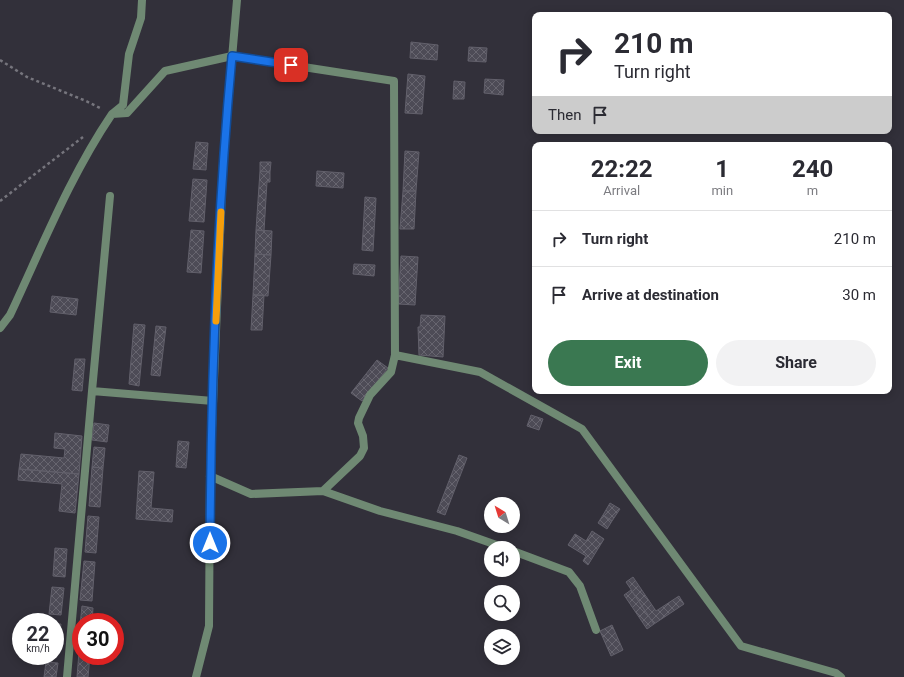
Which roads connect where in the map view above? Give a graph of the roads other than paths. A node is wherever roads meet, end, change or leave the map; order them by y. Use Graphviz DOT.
graph roads {
  1 [pos="142,0"];
  2 [pos="237,0"];
  3 [pos="232,56"];
  4 [pos="112,114"];
  5 [pos="110,196"];
  6 [pos="0,328"];
  7 [pos="396,355"];
  8 [pos="92,391"];
  9 [pos="213,401"];
  10 [pos="210,476"];
  11 [pos="323,491"];
  12 [pos="485,541"];
  13 [pos="520,554"];
  14 [pos="596,630"];
  15 [pos="67,677"];
  16 [pos="196,677"];
  17 [pos="841,677"];
  1 -- 4 [label="street"];
  2 -- 3 [label="street"];
  3 -- 4 [label="street"];
  3 -- 7 [label="street"];
  3 -- 9 [label="street"];
  4 -- 6 [label="street"];
  5 -- 8 [label="street"];
  7 -- 11 [label="street"];
  7 -- 17 [label="street"];
  8 -- 9 [label="street"];
  8 -- 15 [label="street"];
  9 -- 10 [label="street"];
  10 -- 11 [label="street"];
  10 -- 16 [label="street"];
  11 -- 12 [label="street"];
  13 -- 14 [label="street"];
}
